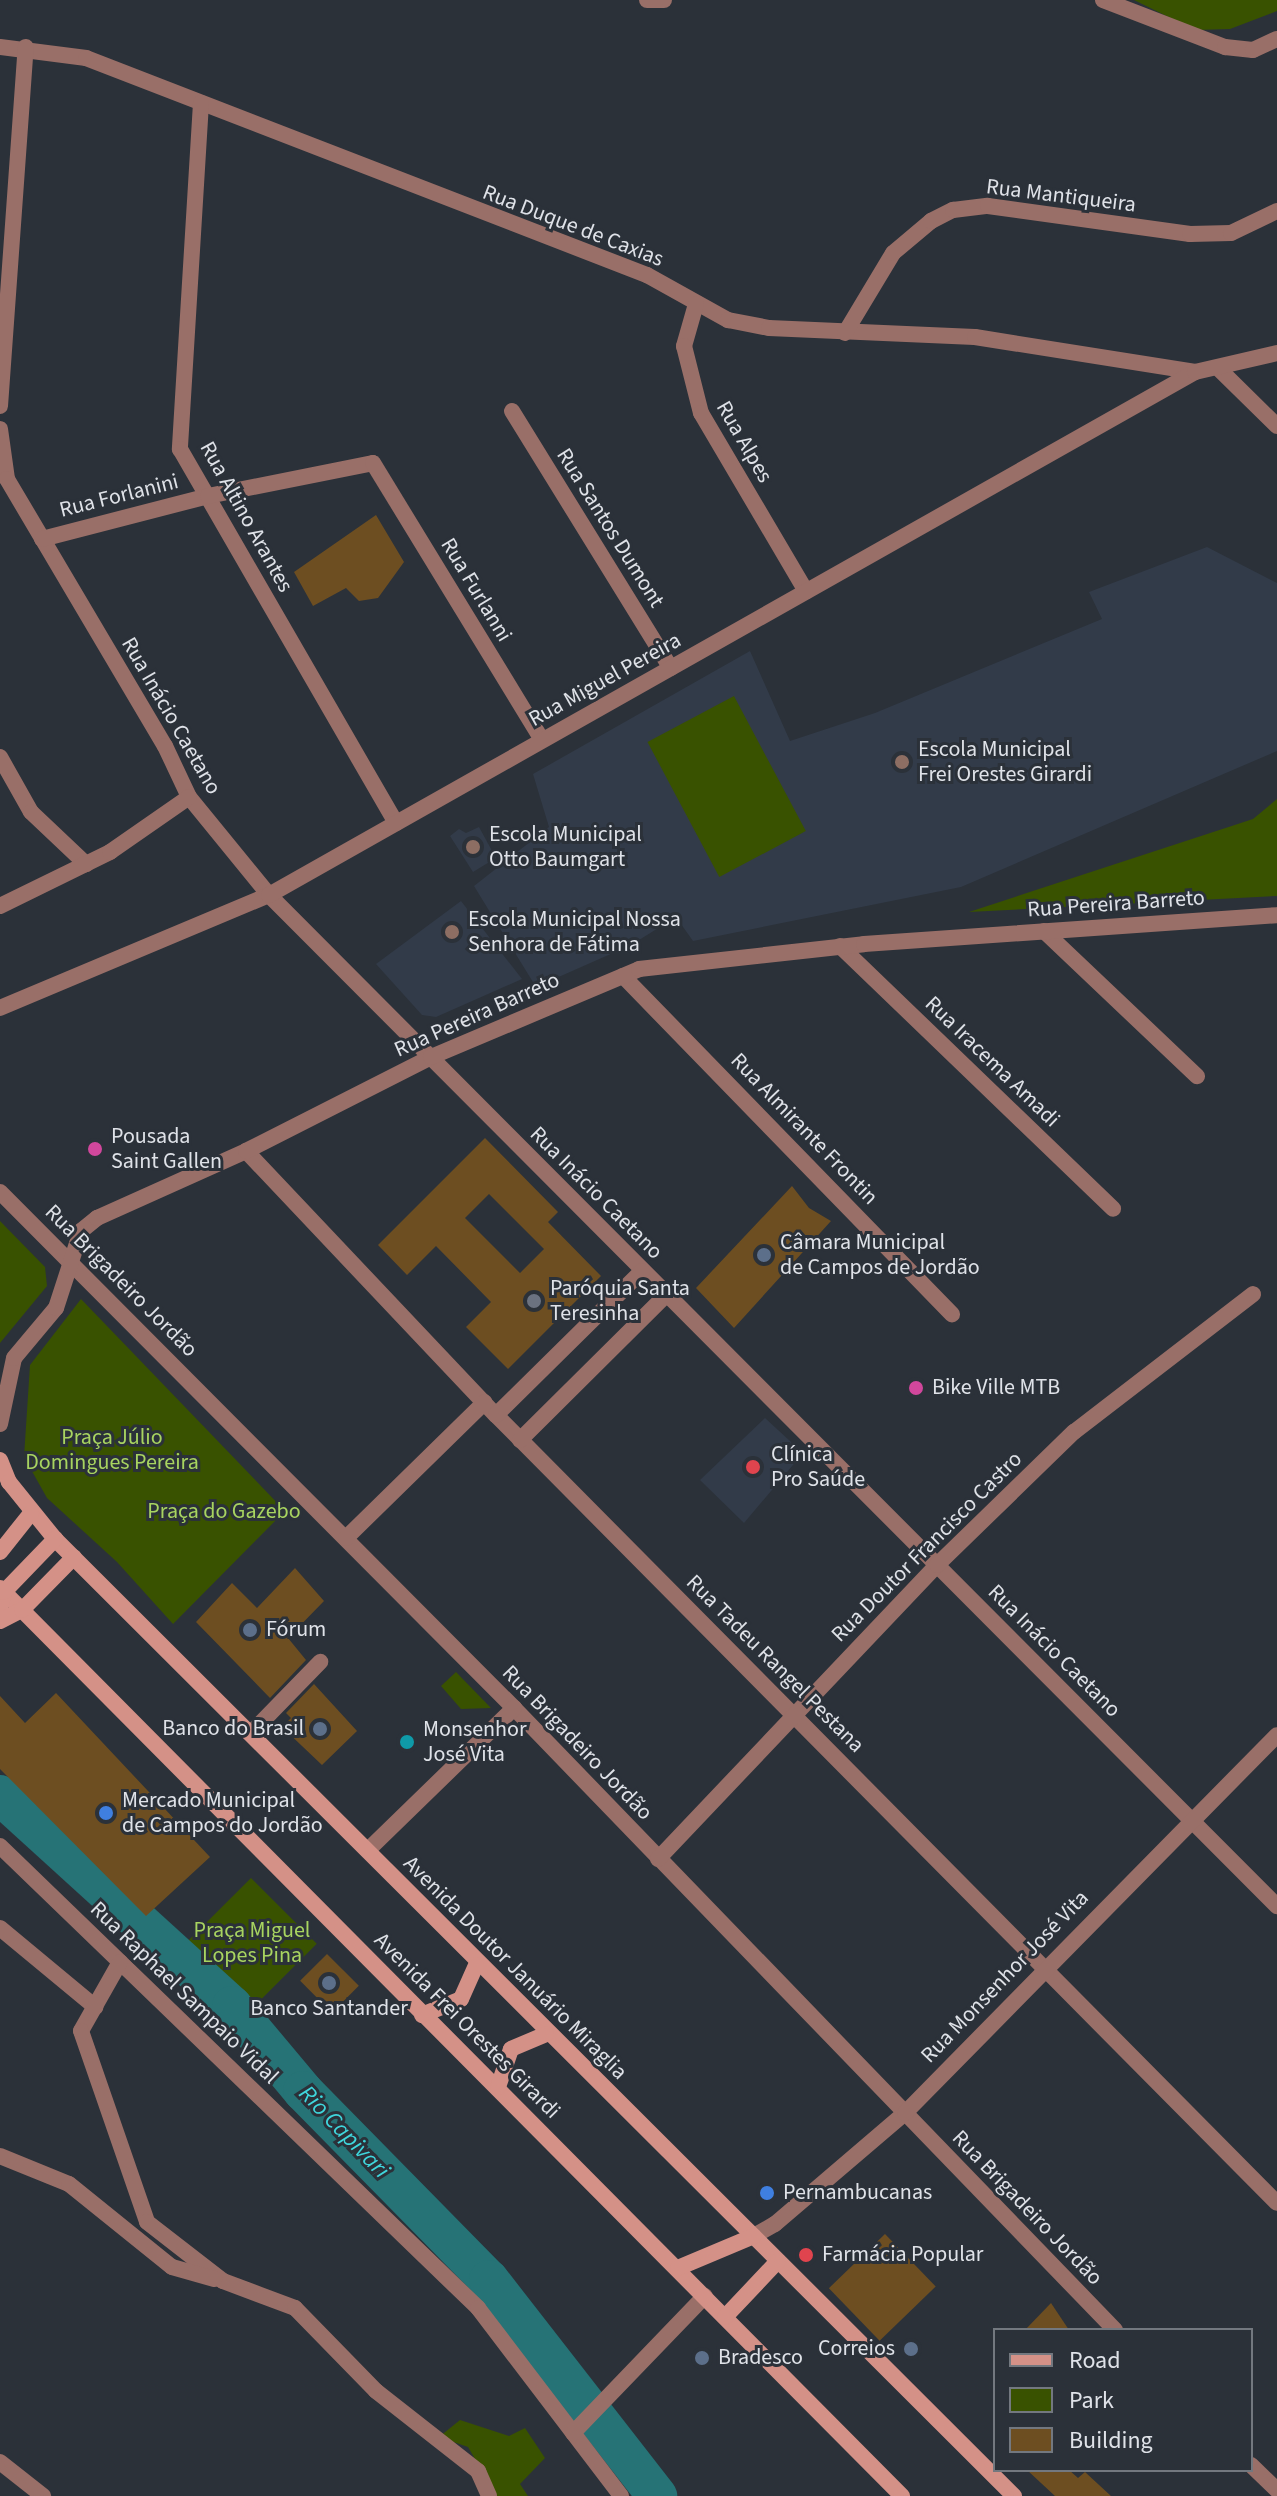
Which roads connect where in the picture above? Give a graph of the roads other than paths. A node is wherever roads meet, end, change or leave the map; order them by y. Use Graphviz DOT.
graph roads {
  1 [pos="647,0"];
  2 [pos="664,0"];
  3 [pos="1103,0"];
  4 [pos="1277,39"];
  5 [pos="0,47"];
  6 [pos="26,47"];
  7 [pos="201,103"];
  8 [pos="1277,211"];
  9 [pos="696,304"];
  10 [pos="845,333"];
  11 [pos="1277,353"];
  12 [pos="1220,370"];
  13 [pos="1195,372"];
  14 [pos="0,406"];
  15 [pos="512,411"];
  16 [pos="1277,426"];
  17 [pos="0,429"];
  18 [pos="373,463"];
  19 [pos="208,496"];
  20 [pos="42,539"];
  21 [pos="806,591"];
  22 [pos="671,668"];
  23 [pos="542,740"];
  24 [pos="0,757"];
  25 [pos="189,797"];
  26 [pos="396,823"];
  27 [pos="86,864"];
  28 [pos="269,895"];
  29 [pos="0,906"];
  30 [pos="1277,915"];
  31 [pos="1044,931"];
  32 [pos="840,946"];
  33 [pos="623,976"];
  34 [pos="0,1008"];
  35 [pos="431,1057"];
  36 [pos="1197,1076"];
  37 [pos="246,1151"];
  38 [pos="0,1192"];
  39 [pos="1113,1209"];
  40 [pos="73,1264"];
  41 [pos="642,1271"];
  42 [pos="667,1294"];
  43 [pos="1253,1294"];
  44 [pos="952,1314"];
  45 [pos="485,1402"];
  46 [pos="496,1415"];
  47 [pos="0,1424"];
  48 [pos="520,1440"];
  49 [pos="0,1460"];
  50 [pos="31,1513"];
  51 [pos="346,1538"];
  52 [pos="55,1539"];
  53 [pos="0,1552"];
  54 [pos="74,1557"];
  55 [pos="937,1565"];
  56 [pos="1,1596"];
  57 [pos="22,1610"];
  58 [pos="0,1621"];
  59 [pos="320,1662"];
  60 [pos="514,1708"];
  61 [pos="793,1713"];
  62 [pos="252,1732"];
  63 [pos="1277,1735"];
  64 [pos="1191,1819"];
  65 [pos="0,1846"];
  66 [pos="368,1850"];
  67 [pos="658,1859"];
  68 [pos="1277,1906"];
  69 [pos="0,1928"];
  70 [pos="120,1962"];
  71 [pos="476,1965"];
  72 [pos="1044,1967"];
  73 [pos="95,2007"];
  74 [pos="422,2015"];
  75 [pos="546,2034"];
  76 [pos="498,2087"];
  77 [pos="905,2113"];
  78 [pos="0,2156"];
  79 [pos="1277,2203"];
  80 [pos="754,2236"];
  81 [pos="778,2261"];
  82 [pos="678,2268"];
  83 [pos="223,2281"];
  84 [pos="705,2296"];
  85 [pos="725,2317"];
  86 [pos="1113,2328"];
  87 [pos="575,2431"];
  88 [pos="0,2462"];
  89 [pos="1253,2467"];
  90 [pos="1277,2490"];
  91 [pos="43,2496"];
  92 [pos="489,2496"];
  93 [pos="621,2496"];
  94 [pos="902,2496"];
  95 [pos="1014,2496"];
  1 -- 2 [label="street"];
  3 -- 4 [label="street"];
  5 -- 6 [label="street, Rua Duque de Caxias"];
  6 -- 7 [label="street, Rua Duque de Caxias"];
  6 -- 14 [label="street"];
  7 -- 9 [label="street, Rua Duque de Caxias"];
  7 -- 19 [label="street, Rua Altino Arantes"];
  8 -- 10 [label="street, Rua Mantiqueira"];
  9 -- 10 [label="street, Rua Duque de Caxias"];
  9 -- 21 [label="street, Rua Alpes"];
  10 -- 13 [label="street, Rua Duque de Caxias"];
  11 -- 12 [label="street"];
  12 -- 13 [label="street, Rua Miguel Pereira"];
  12 -- 16 [label="street"];
  13 -- 21 [label="street, Rua Miguel Pereira"];
  15 -- 22 [label="street, Rua Santos Dumont"];
  17 -- 20 [label="street, Rua Inácio Caetano"];
  18 -- 19 [label="street, Rua Forlanini"];
  18 -- 23 [label="street, Rua Furlanni"];
  19 -- 20 [label="street, Rua Forlanini"];
  19 -- 26 [label="street, Rua Altino Arantes"];
  20 -- 25 [label="street, Rua Inácio Caetano"];
  21 -- 22 [label="street, Rua Miguel Pereira"];
  22 -- 23 [label="street, Rua Miguel Pereira"];
  23 -- 26 [label="street, Rua Miguel Pereira"];
  24 -- 27 [label="street"];
  25 -- 27 [label="street"];
  25 -- 28 [label="street, Rua Inácio Caetano"];
  26 -- 28 [label="street, Rua Miguel Pereira"];
  27 -- 29 [label="street"];
  28 -- 34 [label="street, Rua Miguel Pereira"];
  28 -- 35 [label="street, Rua Inácio Caetano"];
  30 -- 31 [label="street, Rua Pereira Barreto"];
  31 -- 32 [label="street, Rua Pereira Barreto"];
  31 -- 36 [label="street"];
  32 -- 33 [label="street, Rua Pereira Barreto"];
  32 -- 39 [label="street, Rua Iracema Amadi"];
  33 -- 35 [label="street, Rua Pereira Barreto"];
  33 -- 44 [label="street, Rua Almirante Frontin"];
  35 -- 37 [label="street, Rua Pereira Barreto"];
  35 -- 41 [label="street, Rua Inácio Caetano"];
  37 -- 40 [label="street, Rua Pereira Barreto"];
  37 -- 45 [label="street, Rua Tadeu Rangel Pestana"];
  38 -- 40 [label="street, Rua Brigadeiro Jordão"];
  40 -- 47 [label="street, Rua Pereira Barreto"];
  40 -- 51 [label="street, Rua Brigadeiro Jordão"];
  41 -- 42 [label="street, Rua Inácio Caetano"];
  41 -- 46 [label="street"];
  42 -- 48 [label="street"];
  42 -- 55 [label="street, Rua Inácio Caetano"];
  43 -- 55 [label="street, Rua Doutor Francisco Castro"];
  45 -- 46 [label="street, Rua Tadeu Rangel Pestana"];
  45 -- 51 [label="street"];
  46 -- 48 [label="street, Rua Tadeu Rangel Pestana"];
  48 -- 61 [label="street, Rua Tadeu Rangel Pestana"];
  49 -- 50 [label="main road, Avenida Doutor Januário Miraglia"];
  50 -- 52 [label="main road, Avenida Doutor Januário Miraglia"];
  50 -- 53 [label="main road"];
  51 -- 60 [label="street, Rua Brigadeiro Jordão"];
  52 -- 54 [label="main road, Avenida Doutor Januário Miraglia"];
  52 -- 56 [label="main road"];
  54 -- 57 [label="main road"];
  54 -- 62 [label="main road, Avenida Doutor Januário Miraglia"];
  55 -- 61 [label="street, Rua Doutor Francisco Castro"];
  55 -- 64 [label="street, Rua Inácio Caetano"];
  56 -- 57 [label="main road, Avenida Frei Orestes Girardi"];
  57 -- 58 [label="main road"];
  57 -- 74 [label="main road, Avenida Frei Orestes Girardi"];
  59 -- 62 [label="street"];
  60 -- 66 [label="street"];
  60 -- 67 [label="street, Rua Brigadeiro Jordão"];
  61 -- 67 [label="street, Rua Doutor Francisco Castro"];
  61 -- 72 [label="street, Rua Tadeu Rangel Pestana"];
  62 -- 66 [label="main road, Avenida Doutor Januário Miraglia"];
  63 -- 64 [label="street, Rua Monsenhor José Vita"];
  64 -- 68 [label="street, Rua Inácio Caetano"];
  64 -- 72 [label="street, Rua Monsenhor José Vita"];
  65 -- 70 [label="street, Rua Raphael Sampaio Vidal"];
  66 -- 71 [label="main road, Avenida Doutor Januário Miraglia"];
  67 -- 77 [label="street, Rua Brigadeiro Jordão"];
  69 -- 73 [label="street"];
  70 -- 73 [label="street"];
  70 -- 87 [label="street, Rua Raphael Sampaio Vidal"];
  71 -- 74 [label="main road"];
  71 -- 75 [label="main road, Avenida Doutor Januário Miraglia"];
  72 -- 77 [label="street, Rua Monsenhor José Vita"];
  72 -- 79 [label="street, Rua Tadeu Rangel Pestana"];
  73 -- 83 [label="street"];
  74 -- 76 [label="main road, Avenida Frei Orestes Girardi"];
  75 -- 76 [label="main road"];
  75 -- 80 [label="main road, Avenida Doutor Januário Miraglia"];
  76 -- 82 [label="main road, Avenida Frei Orestes Girardi"];
  77 -- 80 [label="street, Rua Monsenhor José Vita"];
  77 -- 86 [label="street, Rua Brigadeiro Jordão"];
  78 -- 83 [label="street"];
  80 -- 81 [label="main road, Avenida Doutor Januário Miraglia"];
  80 -- 82 [label="main road"];
  81 -- 85 [label="main road"];
  81 -- 95 [label="main road, Avenida Doutor Januário Miraglia"];
  82 -- 84 [label="main road, Avenida Frei Orestes Girardi"];
  83 -- 92 [label="street"];
  84 -- 85 [label="main road, Avenida Frei Orestes Girardi"];
  84 -- 87 [label="street"];
  85 -- 94 [label="main road, Avenida Frei Orestes Girardi"];
  87 -- 93 [label="street, Rua Raphael Sampaio Vidal"];
  88 -- 91 [label="street"];
  89 -- 90 [label="street"];
}
